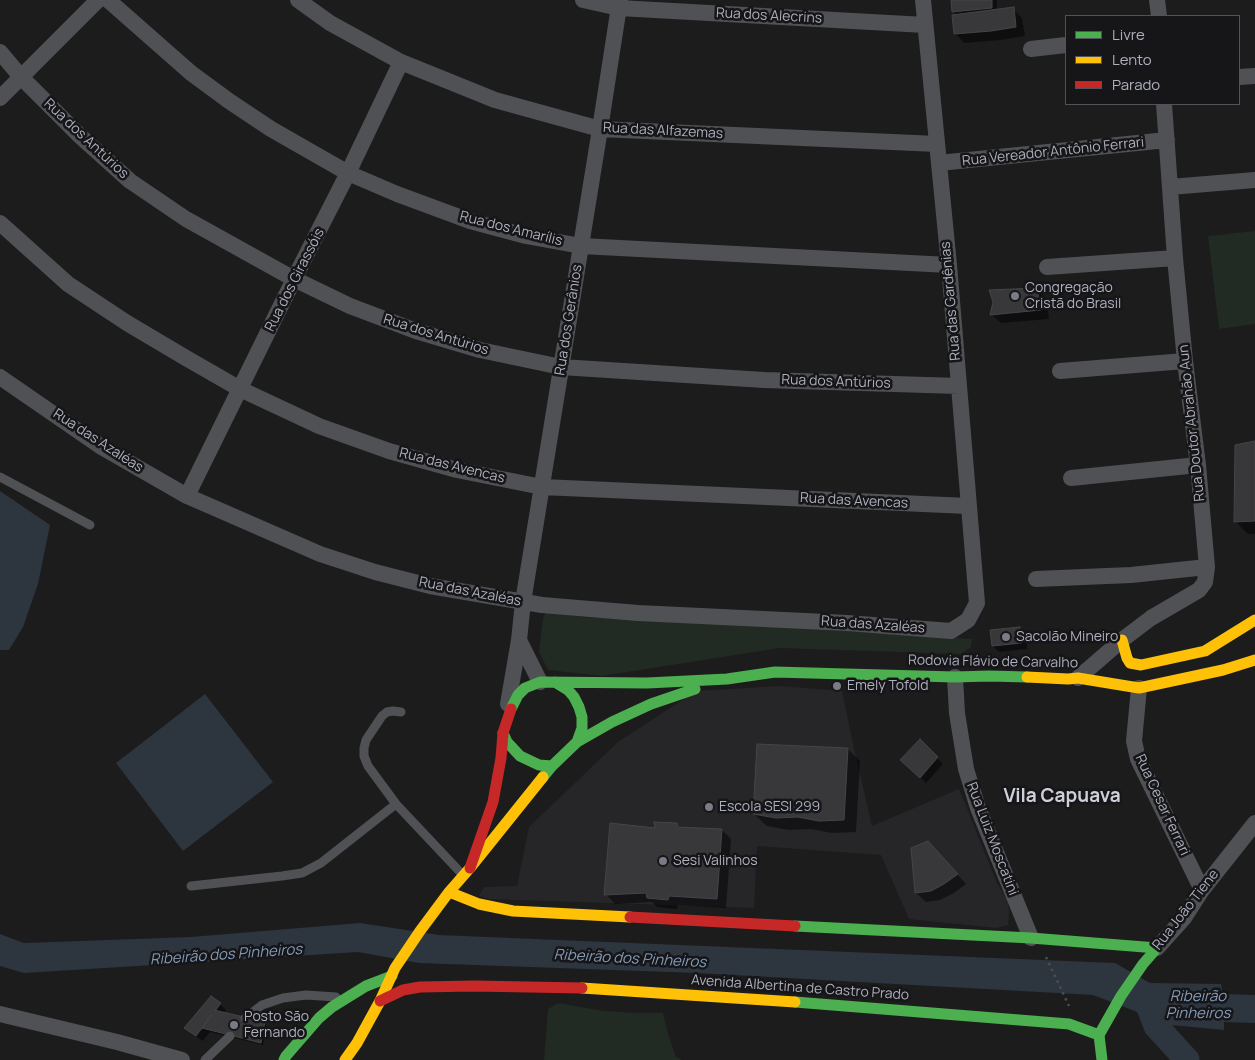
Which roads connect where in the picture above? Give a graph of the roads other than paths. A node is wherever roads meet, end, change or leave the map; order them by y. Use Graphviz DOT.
graph roads {
  1 [pos="98,0"];
  2 [pos="108,0"];
  3 [pos="298,0"];
  4 [pos="583,0"];
  5 [pos="923,0"];
  6 [pos="1157,0"];
  7 [pos="619,4"];
  8 [pos="1158,15"];
  9 [pos="925,25"];
  10 [pos="1065,45"];
  11 [pos="1031,49"];
  12 [pos="0,52"];
  13 [pos="400,62"];
  14 [pos="1255,76"];
  15 [pos="21,77"];
  16 [pos="1240,77"];
  17 [pos="0,98"];
  18 [pos="1164,105"];
  19 [pos="600,128"];
  20 [pos="1167,140"];
  21 [pos="937,144"];
  22 [pos="939,163"];
  23 [pos="348,173"];
  24 [pos="1255,180"];
  25 [pos="1170,187"];
  26 [pos="0,223"];
  27 [pos="581,246"];
  28 [pos="1175,258"];
  29 [pos="948,265"];
  30 [pos="1048,267"];
  31 [pos="294,279"];
  32 [pos="1185,361"];
  33 [pos="561,367"];
  34 [pos="1060,371"];
  35 [pos="0,377"];
  36 [pos="959,386"];
  37 [pos="240,389"];
  38 [pos="1198,465"];
  39 [pos="0,477"];
  40 [pos="1071,478"];
  41 [pos="542,487"];
  42 [pos="187,496"];
  43 [pos="968,506"];
  44 [pos="90,525"];
  45 [pos="1207,567"];
  46 [pos="1036,579"];
  47 [pos="524,602"];
  48 [pos="976,603"];
  49 [pos="1255,620"];
  50 [pos="519,640"];
  51 [pos="1122,640"];
  52 [pos="1205,652"];
  53 [pos="1255,660"];
  54 [pos="1142,671"];
  55 [pos="955,677"];
  56 [pos="1078,678"];
  57 [pos="727,679"];
  58 [pos="548,682"];
  59 [pos="1139,688"];
  60 [pos="401,712"];
  61 [pos="503,733"];
  62 [pos="577,742"];
  63 [pos="552,766"];
  64 [pos="396,804"];
  65 [pos="1255,823"];
  66 [pos="467,871"];
  67 [pos="191,886"];
  68 [pos="1202,890"];
  69 [pos="449,892"];
  70 [pos="1031,938"];
  71 [pos="1157,948"];
  72 [pos="393,972"];
  73 [pos="349,997"];
  74 [pos="380,1001"];
  75 [pos="0,1014"];
  76 [pos="245,1018"];
  77 [pos="1099,1035"];
  78 [pos="230,1036"];
  79 [pos="284,1059"];
  80 [pos="182,1060"];
  81 [pos="205,1060"];
  82 [pos="345,1060"];
  83 [pos="1102,1060"];
  1 -- 15 [label="street"];
  2 -- 23 [label="street, Rua dos Amarílis"];
  3 -- 13 [label="street, Rua das Alfazemas"];
  4 -- 7 [label="street, Rua dos Alecrins"];
  5 -- 9 [label="street, Rua das Gardênias"];
  6 -- 8 [label="street"];
  7 -- 9 [label="street, Rua dos Alecrins"];
  7 -- 19 [label="street, Rua dos Gerânios"];
  9 -- 21 [label="street, Rua das Gardênias"];
  10 -- 11 [label="street"];
  12 -- 15 [label="street, Rua dos Antúrios"];
  13 -- 19 [label="street, Rua das Alfazemas"];
  13 -- 23 [label="street, Rua dos Girassóis"];
  14 -- 16 [label="street"];
  15 -- 17 [label="street"];
  15 -- 31 [label="street, Rua dos Antúrios"];
  18 -- 20 [label="street, Rua Doutor Abrahão Aun"];
  19 -- 21 [label="street, Rua das Alfazemas"];
  19 -- 27 [label="street, Rua dos Gerânios"];
  20 -- 22 [label="street, Rua Vereador Antônio Ferrari"];
  20 -- 25 [label="street, Rua Doutor Abrahão Aun"];
  21 -- 22 [label="street, Rua das Gardênias"];
  22 -- 29 [label="street, Rua das Gardênias"];
  23 -- 27 [label="street, Rua dos Amarílis"];
  23 -- 31 [label="street, Rua dos Girassóis"];
  24 -- 25 [label="street"];
  25 -- 28 [label="street, Rua Doutor Abrahão Aun"];
  26 -- 37 [label="street, Rua das Avencas"];
  27 -- 29 [label="street, Rua dos Amarílis"];
  27 -- 33 [label="street, Rua dos Gerânios"];
  28 -- 30 [label="street"];
  28 -- 32 [label="street, Rua Doutor Abrahão Aun"];
  29 -- 36 [label="street, Rua das Gardênias"];
  31 -- 33 [label="street, Rua dos Antúrios"];
  31 -- 37 [label="street, Rua dos Girassóis"];
  32 -- 34 [label="street"];
  32 -- 38 [label="street, Rua Doutor Abrahão Aun"];
  33 -- 36 [label="street, Rua dos Antúrios"];
  33 -- 41 [label="street, Rua dos Gerânios"];
  35 -- 42 [label="street, Rua das Azaléas"];
  36 -- 43 [label="street, Rua das Gardênias"];
  37 -- 41 [label="street, Rua das Avencas"];
  37 -- 42 [label="street, Rua dos Girassóis"];
  38 -- 40 [label="street"];
  38 -- 45 [label="street, Rua Doutor Abrahão Aun"];
  39 -- 44 [label="lane"];
  41 -- 43 [label="street, Rua das Avencas"];
  41 -- 47 [label="street, Rua dos Gerânios"];
  42 -- 47 [label="street, Rua das Azaléas"];
  43 -- 48 [label="street, Rua das Gardênias"];
  45 -- 46 [label="street"];
  45 -- 51 [label="street, Rua Doutor Abrahão Aun"];
  47 -- 48 [label="street, Rua das Azaléas"];
  47 -- 50 [label="street, Rua dos Gerânios"];
  49 -- 52 [label="main road"];
  50 -- 58 [label="street"];
  50 -- 61 [label="street, Rua dos Gerânios"];
  51 -- 52 [label="main road"];
  51 -- 56 [label="street, Rua Doutor Abrahão Aun"];
  52 -- 54 [label="main road"];
  53 -- 59 [label="main road, Rodovia Flávio de Carvalho"];
  54 -- 56 [label="main road"];
  54 -- 59 [label="main road"];
  55 -- 56 [label="main road, Rodovia Flávio de Carvalho"];
  55 -- 57 [label="main road, Rodovia Flávio de Carvalho"];
  55 -- 70 [label="street, Rua Luiz Moscatini"];
  56 -- 59 [label="main road, Rodovia Flávio de Carvalho"];
  57 -- 58 [label="main road, Rodovia Flávio de Carvalho"];
  57 -- 62 [label="main road, Rodovia Flávio de Carvalho"];
  58 -- 61 [label="main road, Rodovia Flávio de Carvalho"];
  58 -- 62 [label="main road"];
  59 -- 68 [label="street, Rua Cesar Ferrari"];
  60 -- 64 [label="lane"];
  61 -- 63 [label="main road"];
  61 -- 66 [label="main road, Rodovia Flávio de Carvalho"];
  62 -- 63 [label="main road, Rodovia Flávio de Carvalho"];
  63 -- 66 [label="main road, Rodovia Flávio de Carvalho"];
  64 -- 66 [label="lane"];
  64 -- 67 [label="lane"];
  65 -- 68 [label="street, Rua João Tiene"];
  66 -- 69 [label="main road, Rodovia Flávio de Carvalho"];
  68 -- 71 [label="street, Rua João Tiene"];
  69 -- 70 [label="main road"];
  69 -- 72 [label="main road, Rodovia Flávio de Carvalho"];
  70 -- 71 [label="main road"];
  71 -- 77 [label="main road, Rua João Tiene"];
  72 -- 73 [label="main road"];
  72 -- 74 [label="main road, Rodovia Flávio de Carvalho"];
  73 -- 76 [label="lane"];
  73 -- 79 [label="main road"];
  74 -- 77 [label="main road, Avenida Albertina de Castro Prado"];
  74 -- 82 [label="main road, Rodovia Flávio de Carvalho"];
  75 -- 80 [label="street"];
  77 -- 83 [label="main road"];
  78 -- 81 [label="lane"];
}
